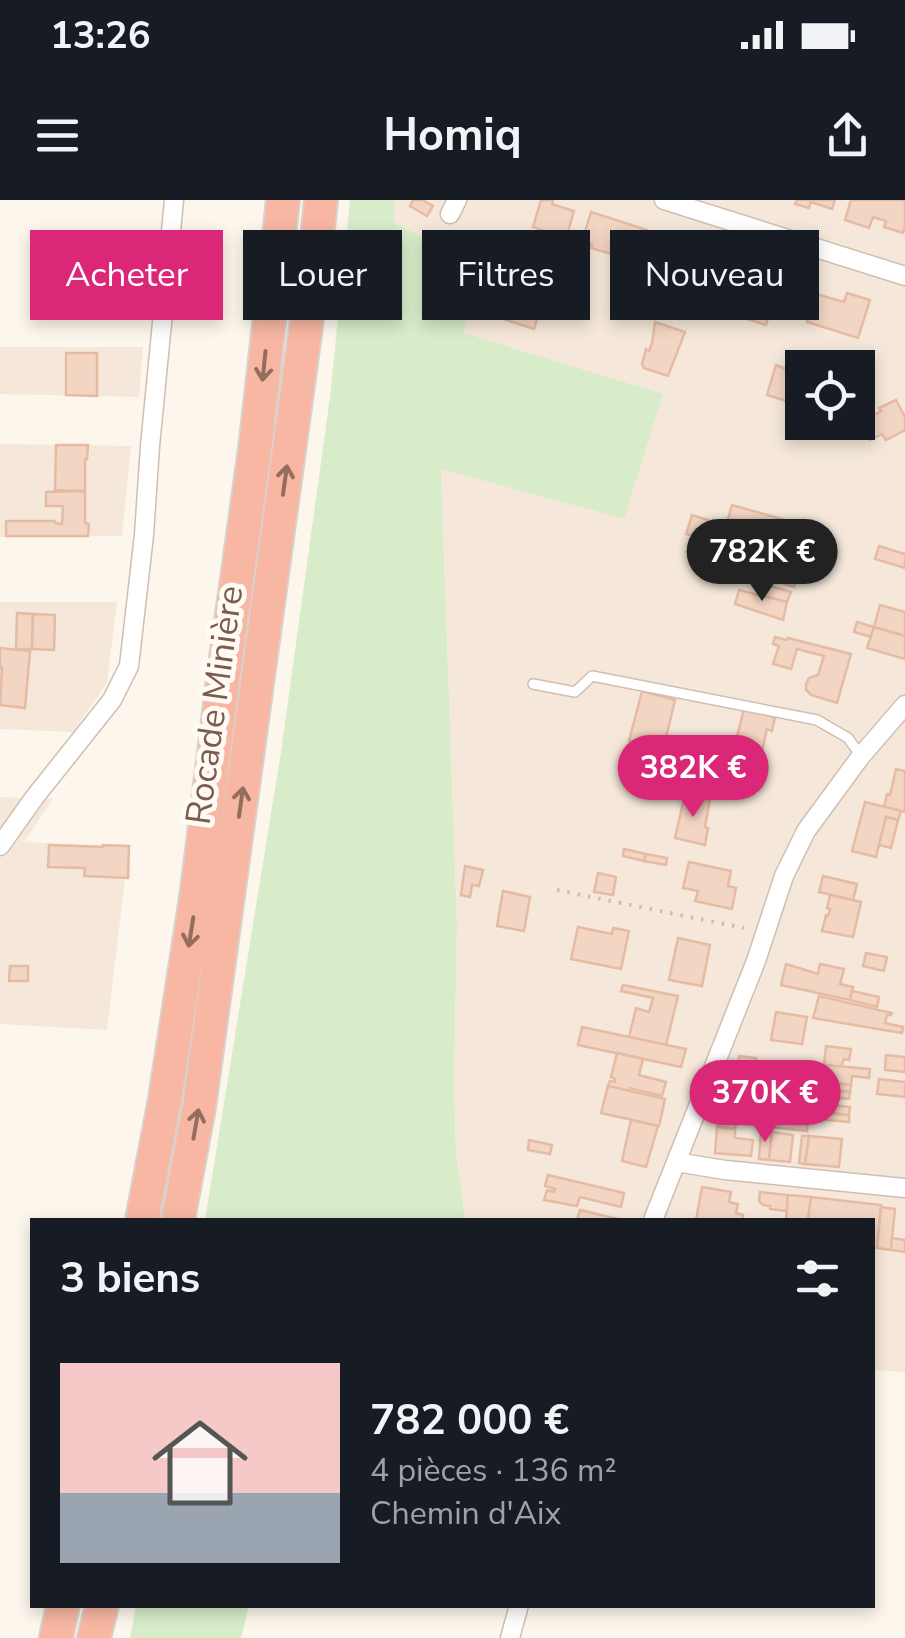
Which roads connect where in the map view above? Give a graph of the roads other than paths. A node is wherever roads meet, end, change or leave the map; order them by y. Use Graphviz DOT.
graph roads {
  1 [pos="174,200"];
  2 [pos="283,200"];
  3 [pos="321,200"];
  4 [pos="664,200"];
  5 [pos="905,276"];
  6 [pos="533,684"];
  7 [pos="905,705"];
  8 [pos="861,756"];
  9 [pos="0,846"];
  10 [pos="676,1162"];
  11 [pos="905,1188"];
  12 [pos="142,1218"];
  13 [pos="178,1218"];
  14 [pos="654,1218"];
  15 [pos="62,1608"];
  16 [pos="101,1608"];
  17 [pos="518,1608"];
  18 [pos="56,1638"];
  19 [pos="94,1638"];
  20 [pos="510,1638"];
  1 -- 9 [label="street"];
  2 -- 12 [label="highway, Rocade Minière, one-way"];
  13 -- 3 [label="highway, Rocade Minière, one-way"];
  4 -- 5 [label="street"];
  6 -- 8 [label="lane"];
  7 -- 8 [label="street"];
  8 -- 10 [label="street"];
  10 -- 11 [label="street"];
  10 -- 14 [label="street"];
  15 -- 18 [label="highway"];
  16 -- 19 [label="highway"];
  17 -- 20 [label="street"];
}
